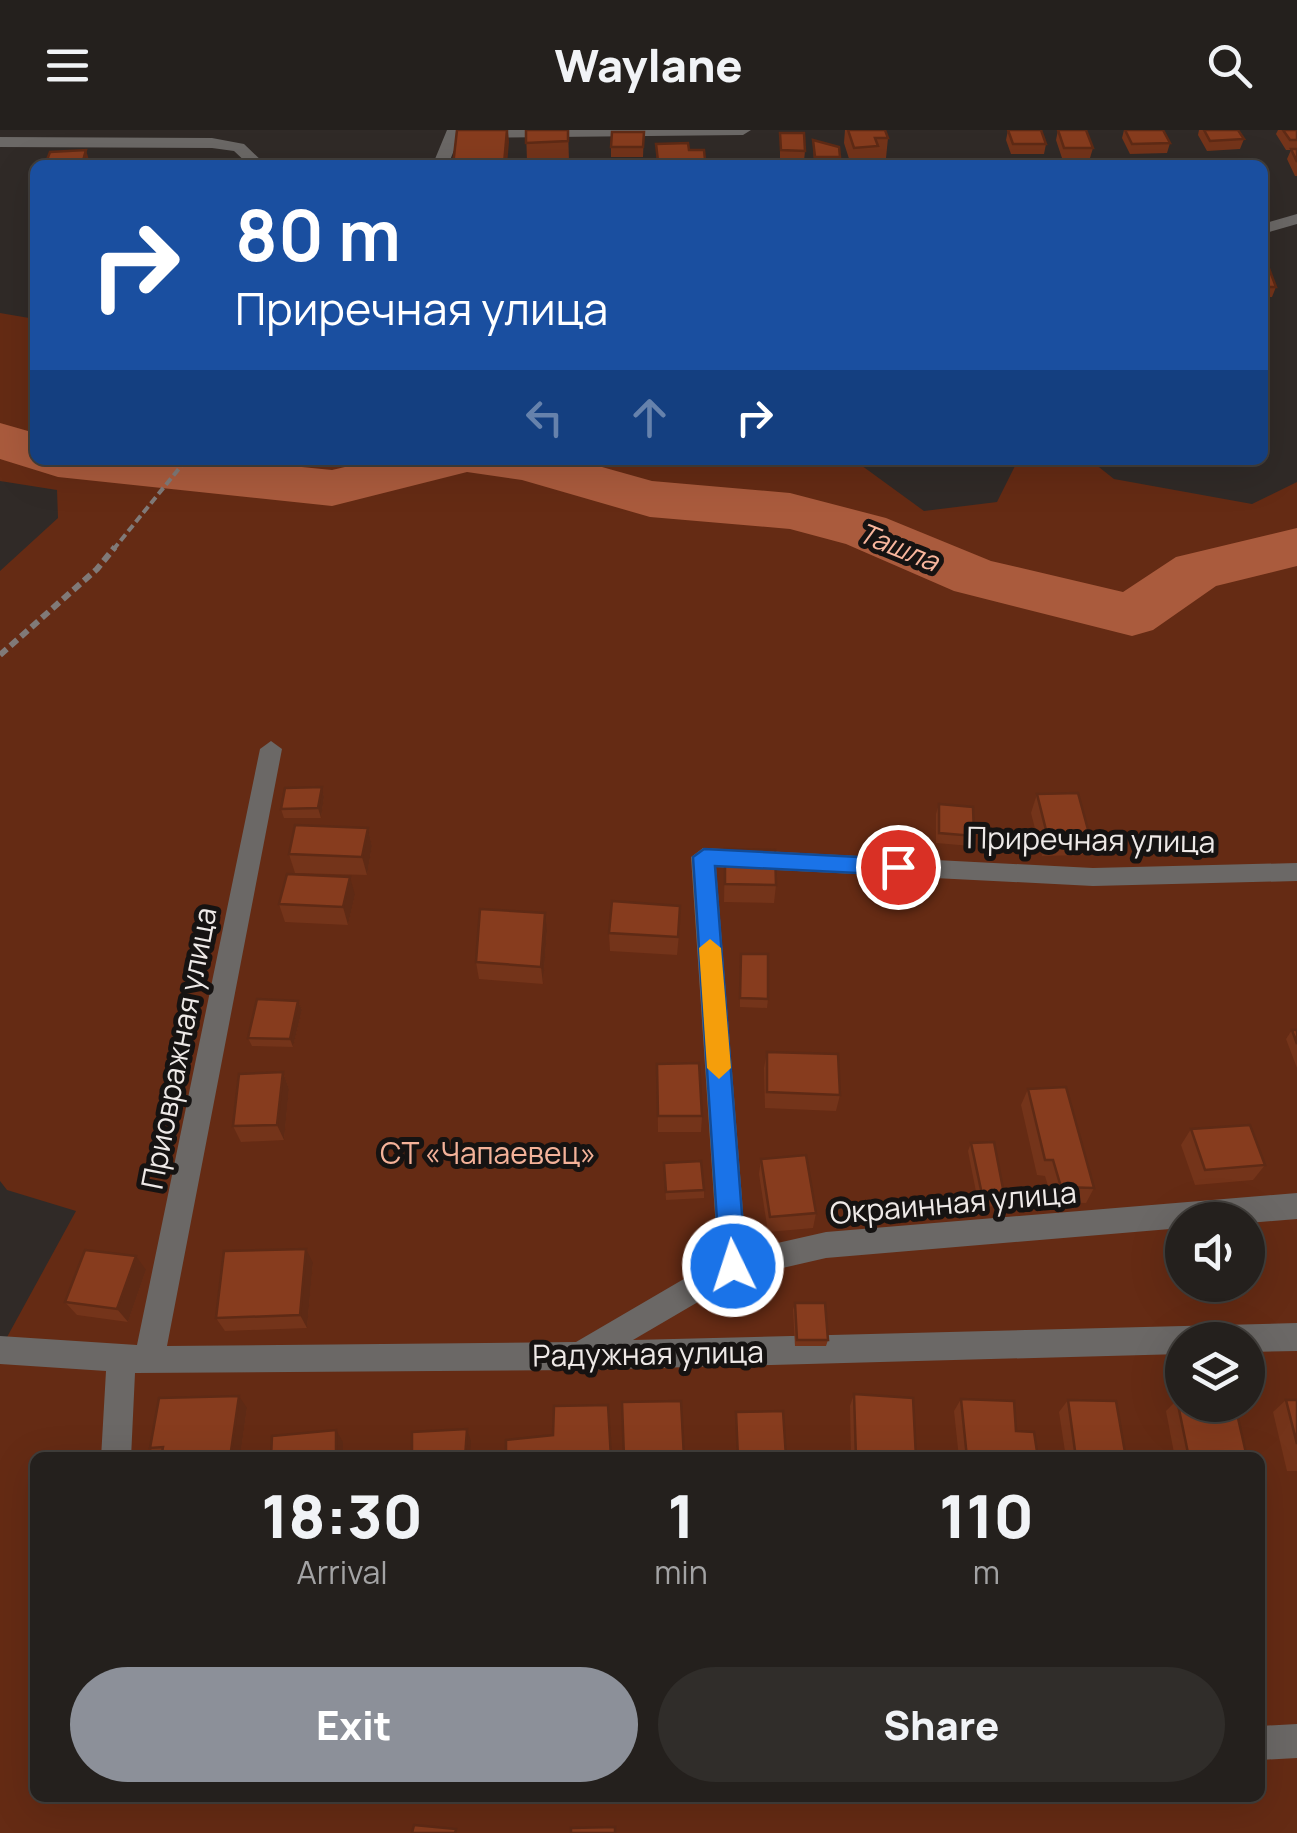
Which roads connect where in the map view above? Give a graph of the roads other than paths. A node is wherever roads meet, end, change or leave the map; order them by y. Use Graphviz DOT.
graph roads {
  1 [pos="744,130"];
  2 [pos="454,132"];
  3 [pos="0,142"];
  4 [pos="253,160"];
  5 [pos="442,160"];
  6 [pos="1297,219"];
  7 [pos="1268,227"];
  8 [pos="271,750"];
  9 [pos="1297,872"];
  10 [pos="1297,1206"];
  11 [pos="733,1266"];
  12 [pos="1297,1337"];
  13 [pos="0,1350"];
  14 [pos="580,1356"];
  15 [pos="135,1359"];
  16 [pos="117,1452"];
  17 [pos="1297,1742"];
  18 [pos="1265,1743"];
  1 -- 2 [label="street"];
  2 -- 5 [label="street"];
  3 -- 4 [label="street"];
  6 -- 7 [label="street"];
  8 -- 15 [label="street, Приовражная улица"];
  9 -- 11 [label="street, Приречная улица"];
  10 -- 11 [label="street, Окраинная улица"];
  11 -- 14 [label="street, Окраинная улица"];
  12 -- 14 [label="street, Радужная улица"];
  13 -- 15 [label="street, Радужная улица"];
  14 -- 15 [label="street, Радужная улица"];
  15 -- 16 [label="street, Приовражная улица"];
  17 -- 18 [label="street"];
}
